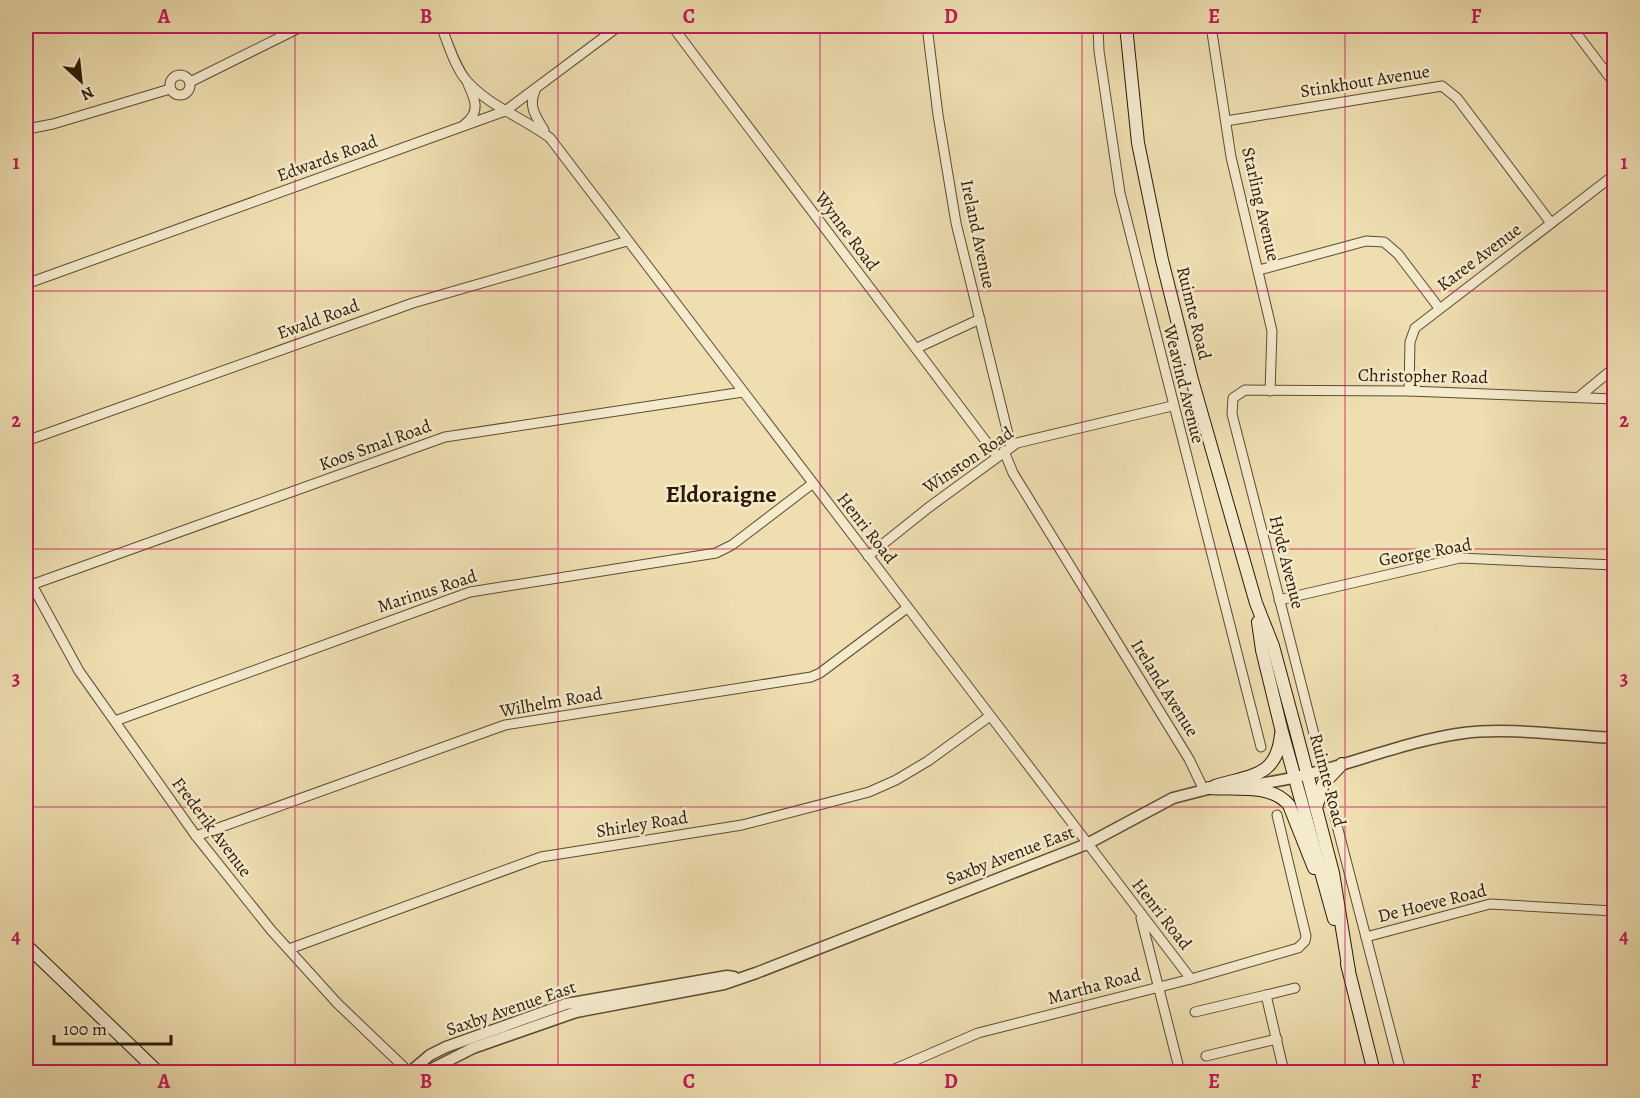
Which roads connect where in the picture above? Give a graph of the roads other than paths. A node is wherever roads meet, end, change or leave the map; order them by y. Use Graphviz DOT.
graph roads {
  1 [pos="303,26"];
  2 [pos="441,26"];
  3 [pos="619,26"];
  4 [pos="672,26"];
  5 [pos="928,26"];
  6 [pos="1098,26"];
  7 [pos="1126,26"];
  8 [pos="1211,26"];
  9 [pos="1570,26"];
  10 [pos="467,80"];
  11 [pos="190,82"];
  12 [pos="1614,83"];
  13 [pos="170,89"];
  14 [pos="536,89"];
  15 [pos="505,111"];
  16 [pos="1226,121"];
  17 [pos="461,127"];
  18 [pos="26,130"];
  19 [pos="550,138"];
  20 [pos="1614,175"];
  21 [pos="1551,224"];
  22 [pos="627,241"];
  23 [pos="1259,270"];
  24 [pos="26,284"];
  25 [pos="1439,308"];
  26 [pos="980,319"];
  27 [pos="917,348"];
  28 [pos="1614,368"];
  29 [pos="1270,391"];
  30 [pos="1409,391"];
  31 [pos="743,392"];
  32 [pos="1581,396"];
  33 [pos="1233,398"];
  34 [pos="1614,399"];
  35 [pos="1172,406"];
  36 [pos="26,441"];
  37 [pos="1004,451"];
  38 [pos="812,484"];
  39 [pos="868,556"];
  40 [pos="1614,566"];
  41 [pos="26,574"];
  42 [pos="31,585"];
  43 [pos="1279,600"];
  44 [pos="1256,603"];
  45 [pos="907,608"];
  46 [pos="990,717"];
  47 [pos="115,721"];
  48 [pos="1281,728"];
  49 [pos="1314,734"];
  50 [pos="1614,738"];
  51 [pos="1261,747"];
  52 [pos="1342,764"];
  53 [pos="1301,776"];
  54 [pos="1206,788"];
  55 [pos="1334,814"];
  56 [pos="1277,815"];
  57 [pos="1318,819"];
  58 [pos="196,836"];
  59 [pos="1087,844"];
  60 [pos="1321,875"];
  61 [pos="1614,911"];
  62 [pos="1140,913"];
  63 [pos="1366,937"];
  64 [pos="26,945"];
  65 [pos="289,949"];
  66 [pos="1349,971"];
  67 [pos="737,978"];
  68 [pos="1191,979"];
  69 [pos="1158,987"];
  70 [pos="1295,988"];
  71 [pos="1266,995"];
  72 [pos="1195,1012"];
  73 [pos="1277,1040"];
  74 [pos="1206,1056"];
  75 [pos="158,1072"];
  76 [pos="410,1072"];
  77 [pos="426,1072"];
  78 [pos="888,1072"];
  79 [pos="1180,1072"];
  80 [pos="1284,1072"];
  81 [pos="1374,1072"];
  82 [pos="1401,1072"];
  83 [pos="1496,1072"];
  84 [pos="1522,1072"];
  1 -- 11 [label="street"];
  2 -- 10 [label="street"];
  3 -- 14 [label="street, Edwards Road"];
  4 -- 27 [label="street, Wynne Road"];
  5 -- 26 [label="street, Ireland Avenue"];
  6 -- 35 [label="street, Weavind Avenue"];
  7 -- 44 [label="main road, Ruimte Road"];
  8 -- 16 [label="street, Starling Avenue"];
  9 -- 12 [label="street"];
  10 -- 15 [label="street, Henri Road"];
  10 -- 17 [label="street"];
  11 -- 13 [label="street"];
  11 -- 13 [label="street"];
  13 -- 18 [label="street"];
  14 -- 15 [label="street, Edwards Road"];
  14 -- 19 [label="street"];
  15 -- 17 [label="street, Edwards Road"];
  15 -- 19 [label="street, Henri Road"];
  16 -- 21 [label="street, Stinkhout Avenue"];
  16 -- 23 [label="street, Starling Avenue"];
  17 -- 24 [label="street, Edwards Road"];
  19 -- 22 [label="street, Henri Road"];
  20 -- 21 [label="street, Karee Avenue"];
  21 -- 25 [label="street, Karee Avenue"];
  22 -- 31 [label="street, Henri Road"];
  22 -- 36 [label="street, Ewald Road"];
  23 -- 25 [label="street"];
  23 -- 29 [label="street, Starling Avenue"];
  25 -- 30 [label="street, Karee Avenue"];
  26 -- 27 [label="street"];
  26 -- 37 [label="street, Ireland Avenue"];
  27 -- 37 [label="street, Wynne Road"];
  28 -- 32 [label="street"];
  29 -- 30 [label="street, Christopher Road"];
  29 -- 33 [label="street, Christopher Road"];
  30 -- 32 [label="street, Christopher Road"];
  31 -- 38 [label="street, Henri Road"];
  31 -- 42 [label="street, Koos Smal Road"];
  32 -- 34 [label="street, Christopher Road"];
  33 -- 43 [label="street, Hyde Avenue"];
  35 -- 37 [label="street, Winston Road"];
  35 -- 51 [label="street, Weavind Avenue"];
  37 -- 39 [label="street, Winston Road"];
  37 -- 54 [label="street, Ireland Avenue"];
  38 -- 39 [label="street, Henri Road"];
  38 -- 47 [label="street, Marinus Road"];
  39 -- 45 [label="street, Henri Road"];
  40 -- 43 [label="street, George Road"];
  41 -- 42 [label="street, Frederik Avenue"];
  42 -- 47 [label="street, Frederik Avenue"];
  43 -- 49 [label="street, Hyde Avenue"];
  44 -- 48 [label="main road, Ruimte Road"];
  44 -- 53 [label="main road, Ruimte Road"];
  45 -- 46 [label="street, Henri Road"];
  45 -- 58 [label="street, Wilhelm Road"];
  46 -- 59 [label="street, Henri Road"];
  46 -- 65 [label="street, Shirley Road"];
  47 -- 58 [label="street, Frederik Avenue"];
  48 -- 53 [label="main road, Ruimte Road"];
  48 -- 54 [label="main road"];
  50 -- 52 [label="street, Saxby Avenue East"];
  52 -- 53 [label="street, Saxby Avenue East"];
  52 -- 57 [label="main road"];
  53 -- 54 [label="street, Saxby Avenue East"];
  53 -- 57 [label="main road, Ruimte Road"];
  53 -- 60 [label="main road, Ruimte Road"];
  54 -- 59 [label="street, Saxby Avenue East"];
  54 -- 60 [label="main road"];
  55 -- 63 [label="street"];
  56 -- 68 [label="street, Martha Road"];
  57 -- 66 [label="main road, Ruimte Road"];
  58 -- 65 [label="street, Frederik Avenue"];
  59 -- 62 [label="street, Henri Road"];
  59 -- 67 [label="street, Saxby Avenue East"];
  60 -- 66 [label="main road, Ruimte Road"];
  61 -- 63 [label="street, De Hoeve Road"];
  62 -- 68 [label="street, Henri Road"];
  62 -- 69 [label="street"];
  63 -- 82 [label="street"];
  64 -- 75 [label="main road"];
  65 -- 76 [label="street, Frederik Avenue"];
  66 -- 81 [label="main road, Ruimte Road"];
  67 -- 76 [label="street, Saxby Avenue East"];
  67 -- 77 [label="street, Saxby Avenue East"];
  68 -- 69 [label="street, Martha Road"];
  69 -- 78 [label="street, Martha Road"];
  69 -- 79 [label="street"];
  70 -- 71 [label="street"];
  71 -- 72 [label="street"];
  71 -- 73 [label="street"];
  73 -- 74 [label="street"];
  73 -- 80 [label="street"];
  83 -- 84 [label="street"];
}
